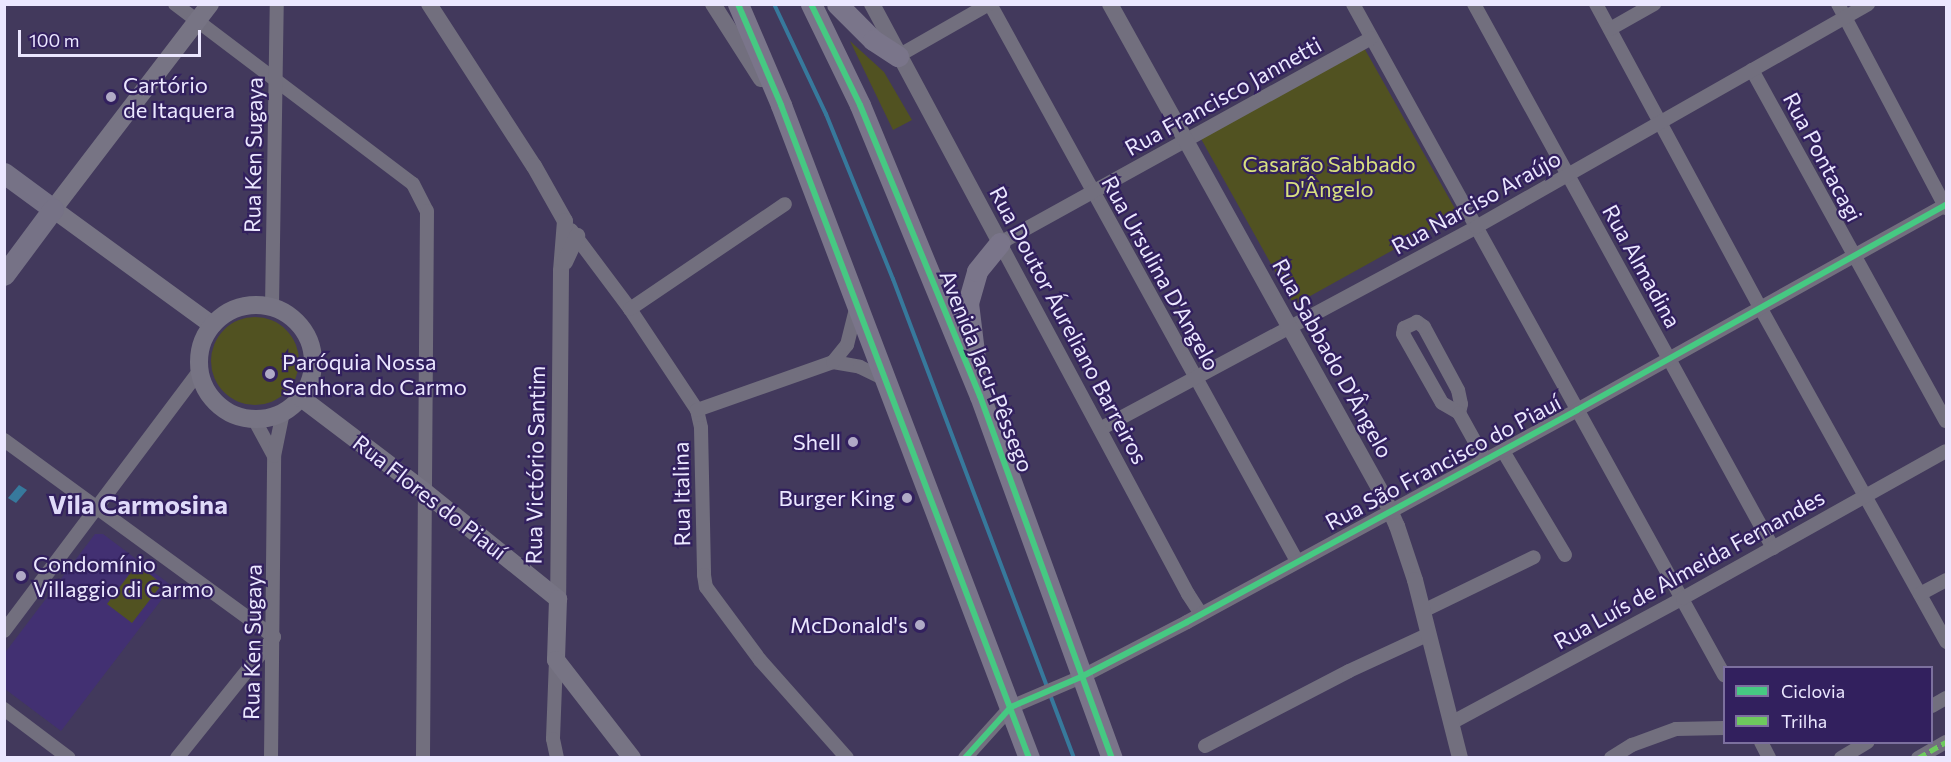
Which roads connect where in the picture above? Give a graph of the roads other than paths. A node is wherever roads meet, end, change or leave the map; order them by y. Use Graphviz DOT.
graph roads {
  1 [pos="175,4"];
  2 [pos="210,4"];
  3 [pos="277,4"];
  4 [pos="429,4"];
  5 [pos="713,4"];
  6 [pos="738,4"];
  7 [pos="811,4"];
  8 [pos="837,4"];
  9 [pos="872,4"];
  10 [pos="989,4"];
  11 [pos="1110,4"];
  12 [pos="1353,4"];
  13 [pos="1474,4"];
  14 [pos="1596,4"];
  15 [pos="1654,4"];
  16 [pos="1838,4"];
  17 [pos="1868,4"];
  18 [pos="1845,17"];
  19 [pos="197,22"];
  20 [pos="1610,29"];
  21 [pos="1371,38"];
  22 [pos="898,56"];
  23 [pos="1752,70"];
  24 [pos="276,80"];
  25 [pos="781,105"];
  26 [pos="1662,121"];
  27 [pos="1185,140"];
  28 [pos="4,173"];
  29 [pos="1567,174"];
  30 [pos="1093,191"];
  31 [pos="785,204"];
  32 [pos="1946,206"];
  33 [pos="53,209"];
  34 [pos="565,221"];
  35 [pos="1476,227"];
  36 [pos="577,236"];
  37 [pos="1000,243"];
  38 [pos="1854,257"];
  39 [pos="561,271"];
  40 [pos="4,275"];
  41 [pos="856,304"];
  42 [pos="272,307"];
  43 [pos="630,309"];
  44 [pos="1761,309"];
  45 [pos="212,325"];
  46 [pos="1290,328"];
  47 [pos="1669,360"];
  48 [pos="833,362"];
  49 [pos="199,371"];
  50 [pos="885,378"];
  51 [pos="1195,379"];
  52 [pos="981,396"];
  53 [pos="300,397"];
  54 [pos="1577,410"];
  55 [pos="697,411"];
  56 [pos="283,412"];
  57 [pos="1459,413"];
  58 [pos="254,419"];
  59 [pos="1947,421"];
  60 [pos="1100,429"];
  61 [pos="4,440"];
  62 [pos="1503,451"];
  63 [pos="1947,451"];
  64 [pos="274,456"];
  65 [pos="1485,460"];
  66 [pos="425,492"];
  67 [pos="1866,496"];
  68 [pos="96,510"];
  69 [pos="1390,511"];
  70 [pos="1773,548"];
  71 [pos="1565,555"];
  72 [pos="1534,557"];
  73 [pos="1297,561"];
  74 [pos="1947,580"];
  75 [pos="1920,594"];
  76 [pos="1683,598"];
  77 [pos="558,599"];
  78 [pos="1423,611"];
  79 [pos="1201,614"];
  80 [pos="4,631"];
  81 [pos="1429,634"];
  82 [pos="274,638"];
  83 [pos="1947,642"];
  84 [pos="556,660"];
  85 [pos="1723,671"];
  86 [pos="1074,680"];
  87 [pos="1947,698"];
  88 [pos="1017,704"];
  89 [pos="1933,705"];
  90 [pos="4,709"];
  91 [pos="1451,723"];
  92 [pos="1723,728"];
  93 [pos="1947,742"];
  94 [pos="1762,744"];
  95 [pos="1865,744"];
  96 [pos="1205,746"];
  97 [pos="179,757"];
  98 [pos="69,758"];
  99 [pos="271,758"];
  100 [pos="423,758"];
  101 [pos="557,758"];
  102 [pos="632,758"];
  103 [pos="847,758"];
  104 [pos="965,758"];
  105 [pos="1029,758"];
  106 [pos="1112,758"];
  107 [pos="1460,758"];
  108 [pos="1611,758"];
  109 [pos="1769,758"];
  110 [pos="1841,758"];
  111 [pos="1918,758"];
  1 -- 19 [label="street"];
  2 -- 19 [label="main road"];
  3 -- 24 [label="street, Rua Ken Sugaya"];
  4 -- 34 [label="street"];
  5 -- 25 [label="street"];
  6 -- 25 [label="highway"];
  7 -- 52 [label="highway, Avenida Jacu-Pêssego"];
  8 -- 22 [label="highway"];
  9 -- 22 [label="street, Rua Doutor Áureliano Barreiros"];
  10 -- 22 [label="street"];
  10 -- 30 [label="street, Rua Ursulina D'Angelo"];
  11 -- 27 [label="street, Rua Sabbado D'Ângelo"];
  12 -- 21 [label="street"];
  13 -- 29 [label="street, Rua Almadina"];
  14 -- 20 [label="street"];
  15 -- 20 [label="street"];
  16 -- 18 [label="street"];
  17 -- 18 [label="street, Rua Narciso Araújo"];
  18 -- 23 [label="street, Rua Narciso Araújo"];
  18 -- 32 [label="street"];
  19 -- 24 [label="street"];
  19 -- 33 [label="main road"];
  20 -- 26 [label="street"];
  21 -- 27 [label="street, Rua Francisco Jannetti"];
  21 -- 35 [label="street"];
  22 -- 37 [label="street, Rua Doutor Áureliano Barreiros"];
  23 -- 26 [label="street, Rua Narciso Araújo"];
  23 -- 38 [label="street, Rua Pontacagi"];
  24 -- 42 [label="street, Rua Ken Sugaya"];
  24 -- 66 [label="street"];
  25 -- 41 [label="highway"];
  26 -- 29 [label="street, Rua Narciso Araújo"];
  26 -- 44 [label="street"];
  27 -- 30 [label="street, Rua Francisco Jannetti"];
  27 -- 46 [label="street, Rua Sabbado D'Ângelo"];
  28 -- 33 [label="main road"];
  29 -- 35 [label="street, Rua Narciso Araújo"];
  29 -- 47 [label="street, Rua Almadina"];
  30 -- 37 [label="street, Rua Francisco Jannetti"];
  30 -- 51 [label="street, Rua Ursulina D'Angelo"];
  31 -- 43 [label="street"];
  32 -- 38 [label="street, Rua São Francisco do Piauí"];
  33 -- 40 [label="main road"];
  33 -- 45 [label="main road"];
  34 -- 36 [label="street, Rua Italina"];
  34 -- 39 [label="street, Rua Victório Santim"];
  35 -- 46 [label="street, Rua Narciso Araújo"];
  35 -- 54 [label="street"];
  36 -- 39 [label="street, Rua Victório Santim"];
  36 -- 43 [label="street, Rua Italina"];
  37 -- 52 [label="highway"];
  37 -- 60 [label="street, Rua Doutor Áureliano Barreiros"];
  38 -- 44 [label="street, Rua São Francisco do Piauí"];
  38 -- 59 [label="street, Rua Pontacagi"];
  39 -- 77 [label="street, Rua Victório Santim"];
  41 -- 48 [label="street"];
  41 -- 50 [label="highway"];
  42 -- 45 [label="main road"];
  42 -- 53 [label="main road"];
  43 -- 55 [label="street, Rua Italina"];
  44 -- 47 [label="street, Rua São Francisco do Piauí"];
  44 -- 67 [label="street"];
  45 -- 49 [label="main road"];
  46 -- 51 [label="street, Rua Narciso Araújo"];
  46 -- 69 [label="street, Rua Sabbado D'Ângelo"];
  47 -- 54 [label="street, Rua São Francisco do Piauí"];
  47 -- 70 [label="street, Rua Almadina"];
  48 -- 50 [label="street"];
  48 -- 55 [label="street"];
  49 -- 58 [label="main road"];
  49 -- 68 [label="street"];
  50 -- 88 [label="highway"];
  51 -- 60 [label="street, Rua Narciso Araújo"];
  51 -- 73 [label="street, Rua Ursulina D'Angelo"];
  52 -- 86 [label="highway, Avenida Jacu-Pêssego"];
  53 -- 56 [label="main road"];
  53 -- 66 [label="main road, Rua Flores do Piauí"];
  54 -- 62 [label="street, Rua São Francisco do Piauí"];
  54 -- 76 [label="street"];
  55 -- 103 [label="street, Rua Italina"];
  56 -- 58 [label="main road"];
  56 -- 64 [label="street, Rua Ken Sugaya"];
  57 -- 57 [label="street"];
  57 -- 65 [label="street"];
  58 -- 64 [label="street, Rua Ken Sugaya"];
  60 -- 79 [label="street, Rua Doutor Áureliano Barreiros"];
  61 -- 68 [label="street"];
  62 -- 65 [label="street, Rua São Francisco do Piauí"];
  62 -- 71 [label="street"];
  63 -- 67 [label="street, Rua Luís de Almeida Fernandes"];
  64 -- 82 [label="street, Rua Ken Sugaya"];
  65 -- 69 [label="street, Rua São Francisco do Piauí"];
  66 -- 77 [label="main road, Rua Flores do Piauí"];
  66 -- 100 [label="street"];
  67 -- 70 [label="street, Rua Luís de Almeida Fernandes"];
  67 -- 75 [label="street"];
  68 -- 80 [label="street"];
  68 -- 82 [label="street"];
  69 -- 73 [label="street, Rua São Francisco do Piauí"];
  69 -- 78 [label="street, Rua Sabbado D'Ângelo"];
  70 -- 76 [label="street, Rua Luís de Almeida Fernandes"];
  72 -- 78 [label="street"];
  73 -- 79 [label="street, Rua São Francisco do Piauí"];
  74 -- 75 [label="street"];
  75 -- 83 [label="street"];
  76 -- 85 [label="street"];
  76 -- 91 [label="street, Rua Luís de Almeida Fernandes"];
  77 -- 84 [label="main road, Rua Victório Santim"];
  78 -- 81 [label="street, Rua Sabbado D'Ângelo"];
  79 -- 86 [label="street, Rua São Francisco do Piauí"];
  81 -- 91 [label="street, Rua Sabbado D'Ângelo"];
  81 -- 96 [label="street"];
  82 -- 97 [label="street"];
  82 -- 99 [label="street, Rua Ken Sugaya"];
  84 -- 101 [label="street, Rua Victório Santim"];
  84 -- 102 [label="main road"];
  86 -- 88 [label="street, Rua São Francisco do Piauí"];
  86 -- 106 [label="highway, Avenida Jacu-Pêssego"];
  87 -- 89 [label="street"];
  88 -- 104 [label="street, Rua São Francisco do Piauí"];
  88 -- 105 [label="highway"];
  90 -- 98 [label="street"];
  91 -- 107 [label="street, Rua Sabbado D'Ângelo"];
  92 -- 108 [label="street"];
  93 -- 111 [label="street"];
  94 -- 109 [label="street"];
  95 -- 110 [label="street"];
}
